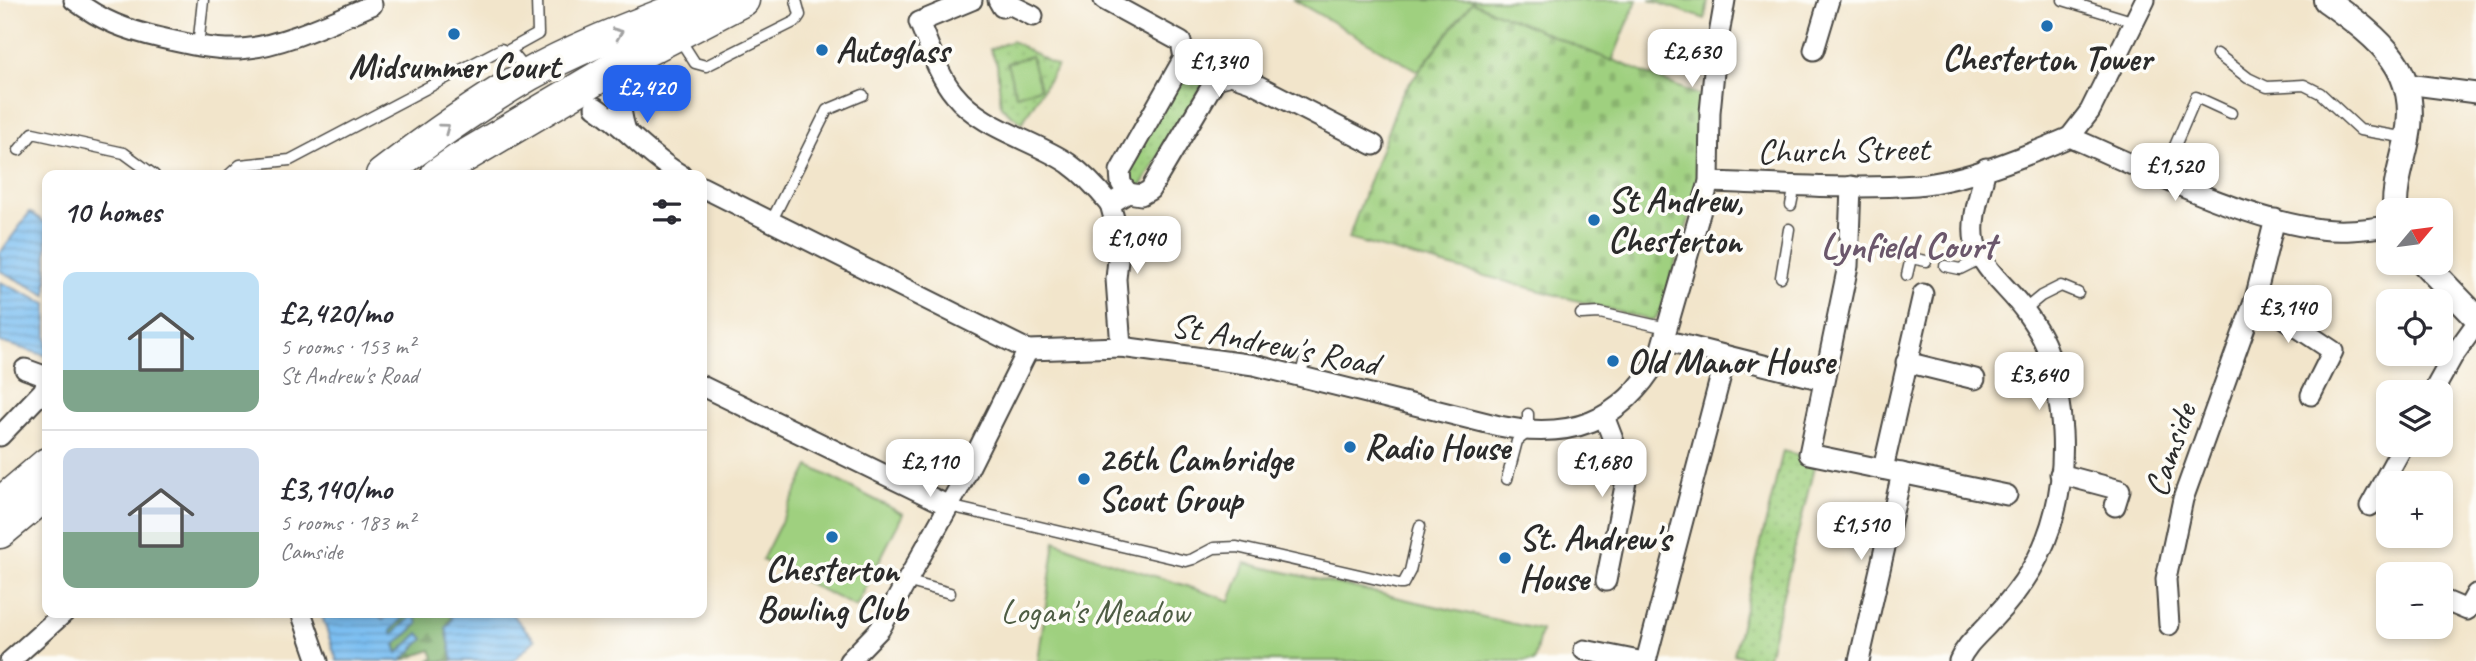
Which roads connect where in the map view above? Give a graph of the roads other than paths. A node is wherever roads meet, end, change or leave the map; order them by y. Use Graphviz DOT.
graph roads {
  1 [pos="74,0"];
  2 [pos="202,0"];
  3 [pos="537,0"];
  4 [pos="702,0"];
  5 [pos="743,0"];
  6 [pos="796,0"];
  7 [pos="972,0"];
  8 [pos="998,0"];
  9 [pos="1104,0"];
  10 [pos="1725,0"];
  11 [pos="1829,0"];
  12 [pos="2063,0"];
  13 [pos="2145,0"];
  14 [pos="2326,0"];
  15 [pos="372,5"];
  16 [pos="1033,16"];
  17 [pos="2136,23"];
  18 [pos="677,34"];
  19 [pos="198,47"];
  20 [pos="505,49"];
  21 [pos="1814,50"];
  22 [pos="2217,54"];
  23 [pos="631,58"];
  24 [pos="1184,58"];
  25 [pos="530,74"];
  26 [pos="1216,79"];
  27 [pos="2407,84"];
  28 [pos="2476,93"];
  29 [pos="863,95"];
  30 [pos="595,107"];
  31 [pos="2231,113"];
  32 [pos="627,133"];
  33 [pos="2070,137"];
  34 [pos="2407,138"];
  35 [pos="1374,145"];
  36 [pos="19,150"];
  37 [pos="1986,168"];
  38 [pos="147,170"];
  39 [pos="234,170"];
  40 [pos="389,170"];
  41 [pos="445,170"];
  42 [pos="672,170"];
  43 [pos="2162,176"];
  44 [pos="1709,182"];
  45 [pos="1795,184"];
  46 [pos="1850,186"];
  47 [pos="707,190"];
  48 [pos="1128,193"];
  49 [pos="2396,198"];
  50 [pos="1110,204"];
  51 [pos="1791,205"];
  52 [pos="2276,219"];
  53 [pos="771,222"];
  54 [pos="2376,227"];
  55 [pos="1789,229"];
  56 [pos="1982,258"];
  57 [pos="1926,261"];
  58 [pos="1945,266"];
  59 [pos="1907,275"];
  60 [pos="2436,275"];
  61 [pos="1781,277"];
  62 [pos="2078,293"];
  63 [pos="1923,295"];
  64 [pos="2255,299"];
  65 [pos="2024,310"];
  66 [pos="1581,314"];
  67 [pos="2476,317"];
  68 [pos="2476,324"];
  69 [pos="1665,334"];
  70 [pos="1121,347"];
  71 [pos="1028,350"];
  72 [pos="1306,355"];
  73 [pos="1726,356"];
  74 [pos="1906,362"];
  75 [pos="26,369"];
  76 [pos="42,377"];
  77 [pos="1300,377"];
  78 [pos="1975,379"];
  79 [pos="1823,380"];
  80 [pos="2440,380"];
  81 [pos="707,388"];
  82 [pos="42,392"];
  83 [pos="2311,395"];
  84 [pos="1604,416"];
  85 [pos="1528,423"];
  86 [pos="0,436"];
  87 [pos="2397,457"];
  88 [pos="42,468"];
  89 [pos="1893,471"];
  90 [pos="2060,474"];
  91 [pos="1507,479"];
  92 [pos="2007,495"];
  93 [pos="42,497"];
  94 [pos="0,505"];
  95 [pos="949,506"];
  96 [pos="2115,506"];
  97 [pos="2370,506"];
  98 [pos="1420,526"];
  99 [pos="0,532"];
  100 [pos="906,581"];
  101 [pos="1606,581"];
  102 [pos="950,593"];
  103 [pos="2476,594"];
  104 [pos="2453,604"];
  105 [pos="58,618"];
  106 [pos="303,618"];
  107 [pos="2169,625"];
  108 [pos="1584,650"];
  109 [pos="1864,660"];
  110 [pos="10,661"];
  111 [pos="318,661"];
  112 [pos="849,661"];
  113 [pos="1639,661"];
  114 [pos="1646,661"];
  115 [pos="1959,661"];
  1 -- 19 [label="street"];
  2 -- 19 [label="lane"];
  3 -- 20 [label="lane"];
  25 -- 4 [label="main road, one-way"];
  5 -- 18 [label="main road"];
  6 -- 18 [label="lane"];
  7 -- 50 [label="street"];
  8 -- 16 [label="street"];
  9 -- 24 [label="street"];
  10 -- 44 [label="street, Church Street"];
  11 -- 21 [label="street"];
  12 -- 17 [label="lane"];
  13 -- 17 [label="street"];
  14 -- 27 [label="street"];
  15 -- 19 [label="street"];
  17 -- 33 [label="street"];
  18 -- 23 [label="main road"];
  20 -- 25 [label="lane"];
  20 -- 39 [label="lane"];
  22 -- 34 [label="lane"];
  23 -- 32 [label="street"];
  23 -- 41 [label="main road"];
  24 -- 26 [label="street"];
  24 -- 48 [label="street"];
  40 -- 25 [label="main road, one-way"];
  26 -- 35 [label="street"];
  26 -- 48 [label="street"];
  27 -- 28 [label="street"];
  27 -- 34 [label="street"];
  29 -- 53 [label="lane"];
  30 -- 32 [label="street"];
  31 -- 43 [label="lane"];
  32 -- 42 [label="street"];
  33 -- 37 [label="street, Church Street"];
  33 -- 43 [label="street"];
  34 -- 49 [label="street"];
  36 -- 38 [label="lane"];
  37 -- 46 [label="street, Church Street"];
  37 -- 56 [label="street"];
  43 -- 52 [label="street"];
  44 -- 45 [label="street, Church Street"];
  44 -- 69 [label="street, St Andrew's Road"];
  45 -- 46 [label="street, Church Street"];
  45 -- 51 [label="lane"];
  46 -- 79 [label="street"];
  47 -- 53 [label="street, St Andrew's Road"];
  48 -- 50 [label="street"];
  50 -- 70 [label="street"];
  52 -- 54 [label="street"];
  52 -- 64 [label="street, Camside"];
  53 -- 71 [label="street, St Andrew's Road"];
  55 -- 61 [label="lane"];
  56 -- 58 [label="lane"];
  56 -- 65 [label="street"];
  57 -- 59 [label="lane"];
  60 -- 67 [label="street"];
  62 -- 65 [label="lane"];
  63 -- 74 [label="street"];
  64 -- 83 [label="street"];
  64 -- 107 [label="street, Camside"];
  65 -- 90 [label="street"];
  66 -- 69 [label="lane"];
  68 -- 80 [label="street"];
  69 -- 73 [label="street"];
  69 -- 84 [label="street, St Andrew's Road"];
  70 -- 71 [label="street, St Andrew's Road"];
  70 -- 77 [label="street, St Andrew's Road"];
  71 -- 95 [label="street"];
  72 -- 77 [label="lane"];
  73 -- 79 [label="street"];
  73 -- 114 [label="street"];
  74 -- 78 [label="street"];
  74 -- 89 [label="street"];
  75 -- 76 [label="street"];
  77 -- 85 [label="street, St Andrew's Road"];
  79 -- 89 [label="street"];
  81 -- 95 [label="street"];
  82 -- 86 [label="street"];
  84 -- 85 [label="street, St Andrew's Road"];
  84 -- 101 [label="street"];
  85 -- 91 [label="lane"];
  87 -- 97 [label="street"];
  88 -- 94 [label="main road"];
  89 -- 92 [label="street"];
  89 -- 109 [label="street"];
  90 -- 96 [label="street"];
  90 -- 115 [label="street"];
  93 -- 99 [label="main road"];
  95 -- 98 [label="lane"];
  95 -- 100 [label="street"];
  100 -- 102 [label="lane"];
  100 -- 112 [label="street"];
  103 -- 104 [label="street"];
  105 -- 110 [label="street"];
  106 -- 111 [label="street"];
  108 -- 113 [label="street"];
}
